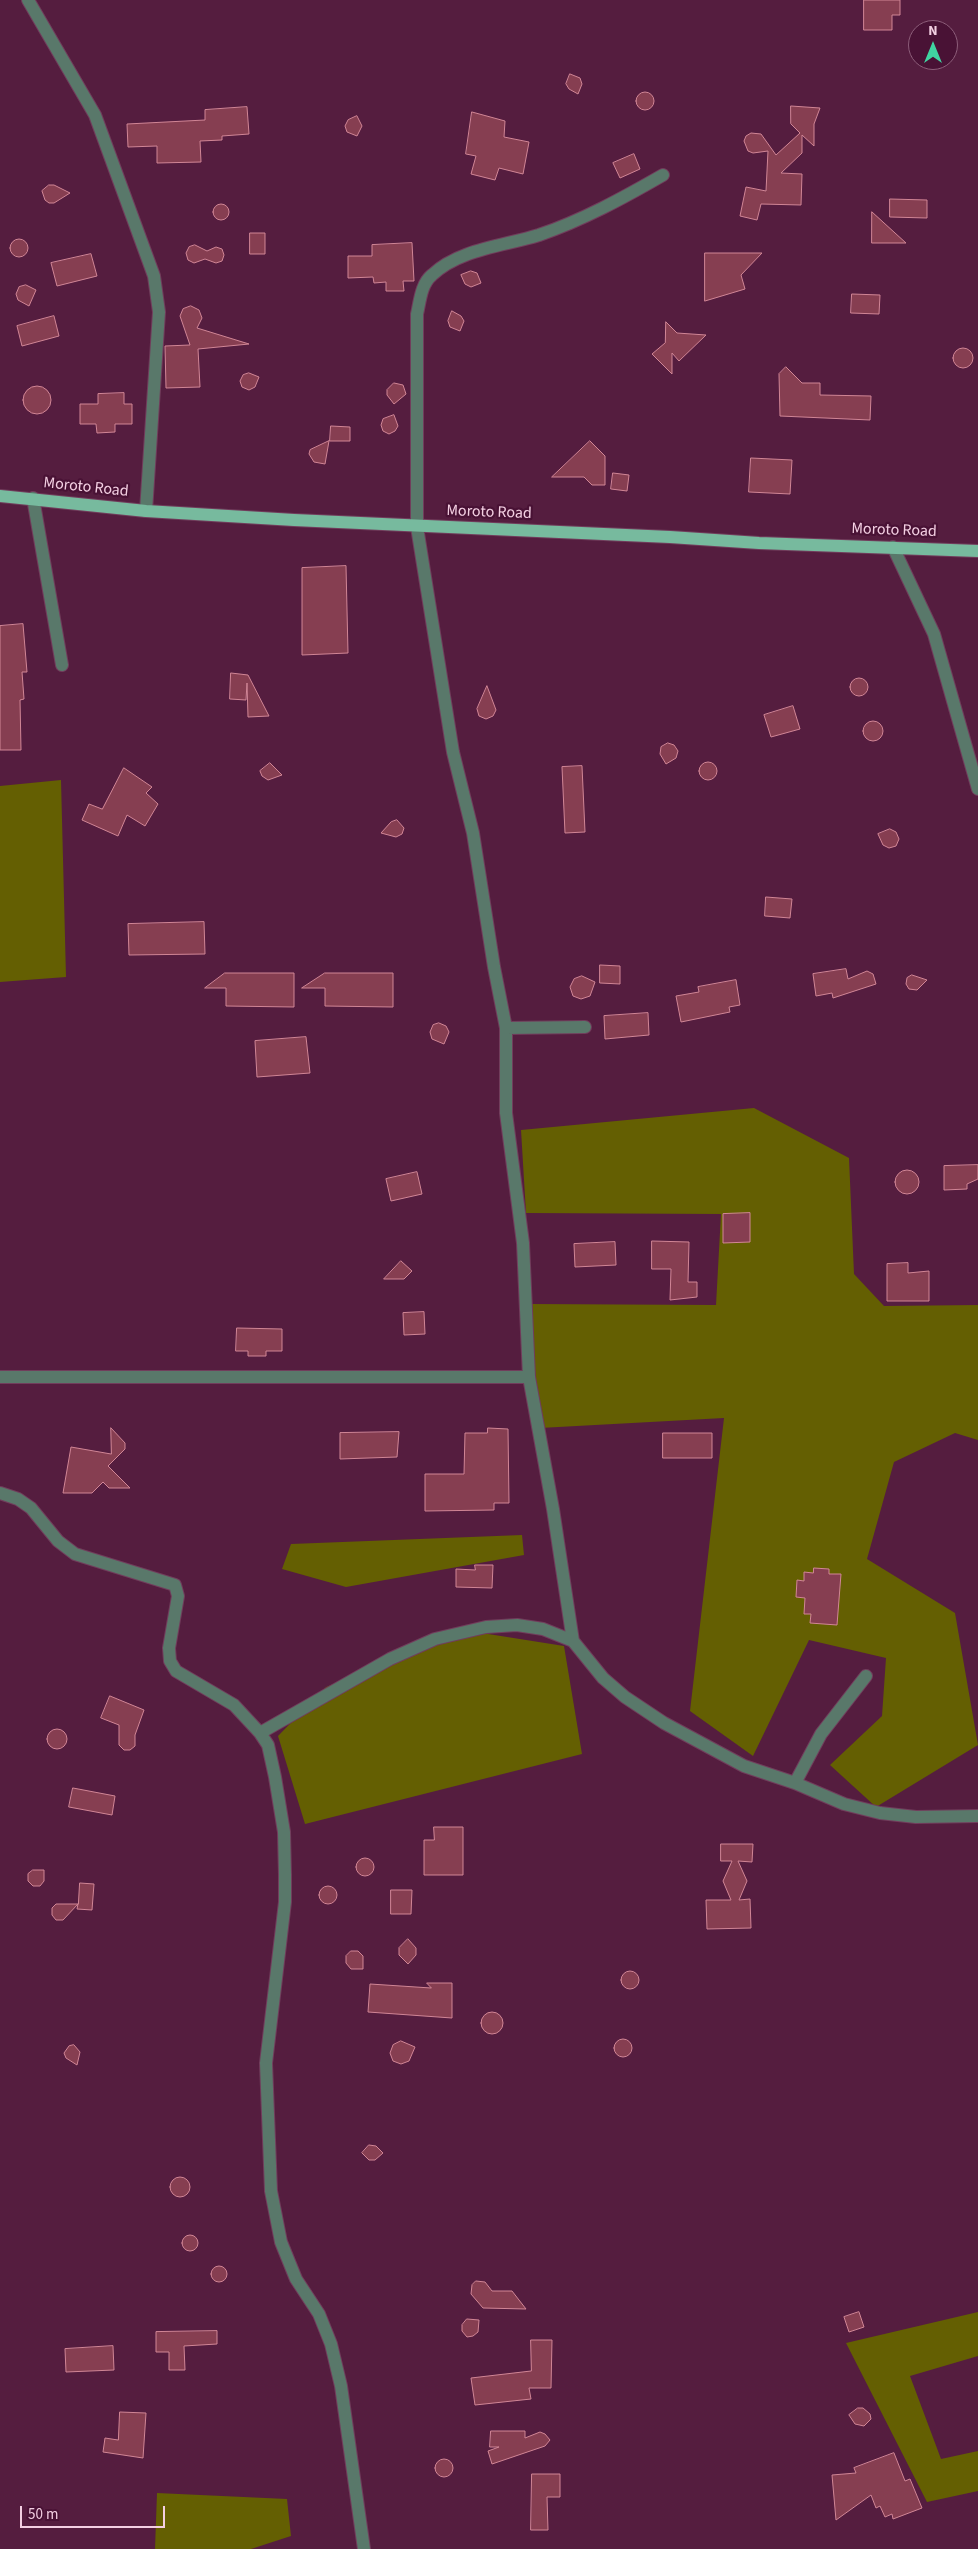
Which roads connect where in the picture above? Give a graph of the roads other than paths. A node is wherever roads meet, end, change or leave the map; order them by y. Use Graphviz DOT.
graph roads {
  1 [pos="28,0"];
  2 [pos="663,175"];
  3 [pos="0,496"];
  4 [pos="33,498"];
  5 [pos="146,510"];
  6 [pos="417,527"];
  7 [pos="894,547"];
  8 [pos="978,550"];
  9 [pos="62,665"];
  10 [pos="978,789"];
  11 [pos="585,1027"];
  12 [pos="506,1028"];
  13 [pos="0,1377"];
  14 [pos="529,1377"];
  15 [pos="0,1493"];
  16 [pos="573,1641"];
  17 [pos="866,1676"];
  18 [pos="260,1733"];
  19 [pos="794,1783"];
  20 [pos="978,1816"];
  21 [pos="364,2549"];
  1 -- 5 [label="street"];
  2 -- 6 [label="street"];
  3 -- 4 [label="main road, Moroto Road"];
  4 -- 5 [label="main road, Moroto Road"];
  4 -- 9 [label="street"];
  5 -- 6 [label="main road, Moroto Road"];
  6 -- 7 [label="main road, Moroto Road"];
  6 -- 12 [label="street"];
  7 -- 8 [label="main road, Moroto Road"];
  7 -- 10 [label="street"];
  11 -- 12 [label="street"];
  12 -- 14 [label="street"];
  13 -- 14 [label="street"];
  14 -- 16 [label="street"];
  15 -- 18 [label="street"];
  16 -- 18 [label="street"];
  16 -- 19 [label="street"];
  17 -- 19 [label="street"];
  18 -- 21 [label="street"];
  19 -- 20 [label="street"];
}
